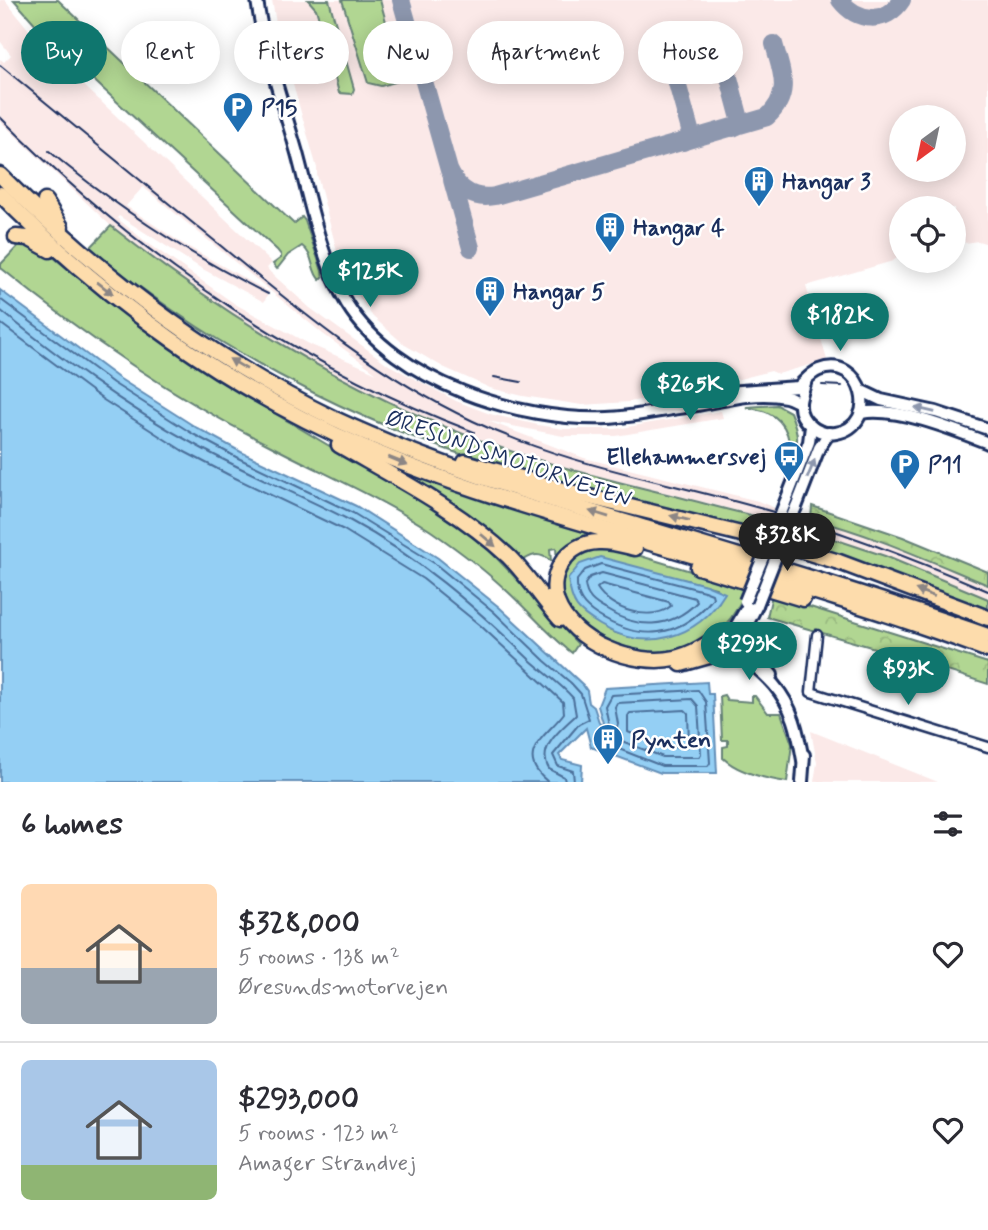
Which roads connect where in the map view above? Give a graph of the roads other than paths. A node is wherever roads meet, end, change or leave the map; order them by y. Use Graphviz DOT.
graph roads {
  1 [pos="257,0"];
  2 [pos="0,175"];
  3 [pos="0,194"];
  4 [pos="45,201"];
  5 [pos="16,237"];
  6 [pos="79,249"];
  7 [pos="77,265"];
  8 [pos="806,380"];
  9 [pos="248,389"];
  10 [pos="862,391"];
  11 [pos="297,398"];
  12 [pos="800,403"];
  13 [pos="670,408"];
  14 [pos="861,413"];
  15 [pos="811,426"];
  16 [pos="988,429"];
  17 [pos="829,433"];
  18 [pos="988,443"];
  19 [pos="790,505"];
  20 [pos="776,541"];
  21 [pos="751,603"];
  22 [pos="988,618"];
  23 [pos="817,635"];
  24 [pos="988,636"];
  25 [pos="731,637"];
  26 [pos="988,653"];
  27 [pos="988,747"];
  28 [pos="802,782"];
  1 -- 13 [label="street"];
  2 -- 6 [label="highway, ØRESUNDSMOTORVEJEN"];
  3 -- 7 [label="highway, ØRESUNDSMOTORVEJEN"];
  4 -- 6 [label="highway"];
  5 -- 7 [label="highway"];
  11 -- 6 [label="highway, ØRESUNDSMOTORVEJEN, one-way"];
  7 -- 9 [label="highway, ØRESUNDSMOTORVEJEN, one-way"];
  8 -- 10 [label="street"];
  8 -- 12 [label="street"];
  8 -- 13 [label="street"];
  9 -- 25 [label="highway, one-way"];
  9 -- 26 [label="highway, ØRESUNDSMOTORVEJEN, one-way"];
  10 -- 14 [label="street"];
  16 -- 10 [label="street, one-way"];
  20 -- 11 [label="highway, one-way"];
  24 -- 11 [label="highway, ØRESUNDSMOTORVEJEN, one-way"];
  12 -- 13 [label="street"];
  12 -- 15 [label="street"];
  14 -- 17 [label="street"];
  14 -- 18 [label="street"];
  15 -- 17 [label="street"];
  15 -- 19 [label="street"];
  19 -- 17 [label="street, one-way"];
  19 -- 20 [label="street, bridge"];
  20 -- 21 [label="street, bridge"];
  20 -- 21 [label="street, bridge"];
  22 -- 20 [label="highway, one-way"];
  21 -- 25 [label="street"];
  23 -- 27 [label="street"];
  25 -- 26 [label="highway"];
  25 -- 28 [label="street"];
}
